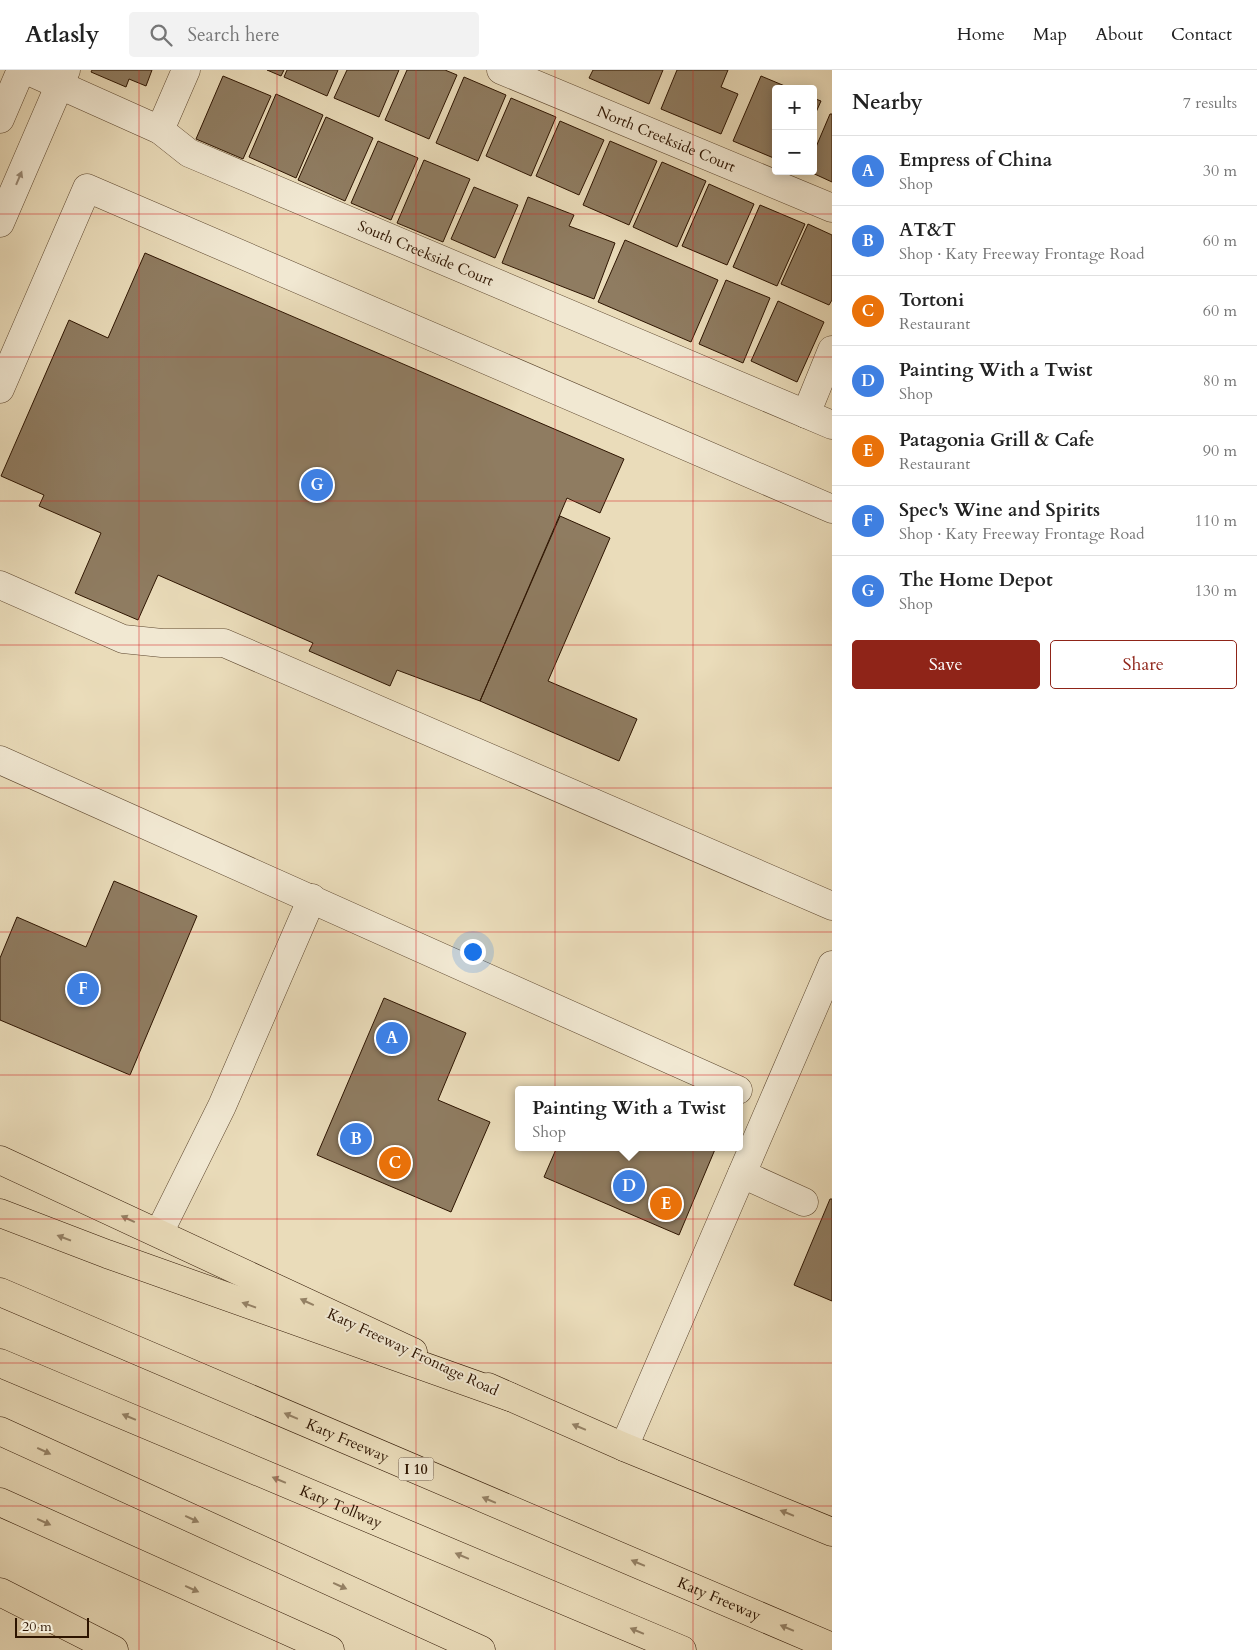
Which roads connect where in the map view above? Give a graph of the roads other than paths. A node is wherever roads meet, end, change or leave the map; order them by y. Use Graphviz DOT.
graph roads {
  1 [pos="21,70"];
  2 [pos="26,70"];
  3 [pos="186,70"];
  4 [pos="501,70"];
  5 [pos="63,77"];
  6 [pos="0,119"];
  7 [pos="160,130"];
  8 [pos="832,208"];
  9 [pos="0,223"];
  10 [pos="832,350"];
  11 [pos="0,390"];
  12 [pos="806,414"];
  13 [pos="832,425"];
  14 [pos="832,508"];
  15 [pos="0,584"];
  16 [pos="0,760"];
  17 [pos="312,898"];
  18 [pos="832,906"];
  19 [pos="832,965"];
  20 [pos="730,1086"];
  21 [pos="743,1092"];
  22 [pos="772,1105"];
  23 [pos="0,1160"];
  24 [pos="742,1174"];
  25 [pos="804,1202"];
  26 [pos="0,1213"];
  27 [pos="159,1233"];
  28 [pos="0,1292"];
  29 [pos="0,1363"];
  30 [pos="510,1397"];
  31 [pos="0,1431"];
  32 [pos="624,1447"];
  33 [pos="0,1502"];
  34 [pos="832,1532"];
  35 [pos="0,1592"];
  36 [pos="832,1647"];
  37 [pos="114,1650"];
  38 [pos="330,1650"];
  39 [pos="481,1650"];
  40 [pos="682,1650"];
  1 -- 6 [label="street"];
  2 -- 5 [label="street, South Creekside Court"];
  3 -- 7 [label="street"];
  4 -- 8 [label="street, North Creekside Court"];
  5 -- 7 [label="street, South Creekside Court"];
  9 -- 5 [label="street, one-way"];
  7 -- 12 [label="street, South Creekside Court"];
  10 -- 12 [label="street"];
  11 -- 14 [label="street"];
  12 -- 13 [label="street, South Creekside Court"];
  15 -- 18 [label="street"];
  16 -- 17 [label="street"];
  17 -- 20 [label="street"];
  17 -- 27 [label="street"];
  19 -- 22 [label="street"];
  21 -- 22 [label="street"];
  22 -- 24 [label="street"];
  27 -- 23 [label="main road, Katy Freeway Frontage Road, one-way"];
  24 -- 25 [label="street"];
  24 -- 32 [label="street"];
  30 -- 26 [label="main road, one-way"];
  30 -- 27 [label="main road, Katy Freeway Frontage Road, one-way"];
  36 -- 28 [label="main road, Katy Freeway / I 10, one-way"];
  40 -- 29 [label="main road, Katy Tollway, one-way"];
  32 -- 30 [label="main road, Katy Freeway Frontage Road, one-way"];
  31 -- 39 [label="main road, one-way"];
  34 -- 32 [label="main road, Katy Freeway Frontage Road, one-way"];
  33 -- 38 [label="main road, one-way"];
  35 -- 37 [label="main road"];
}
